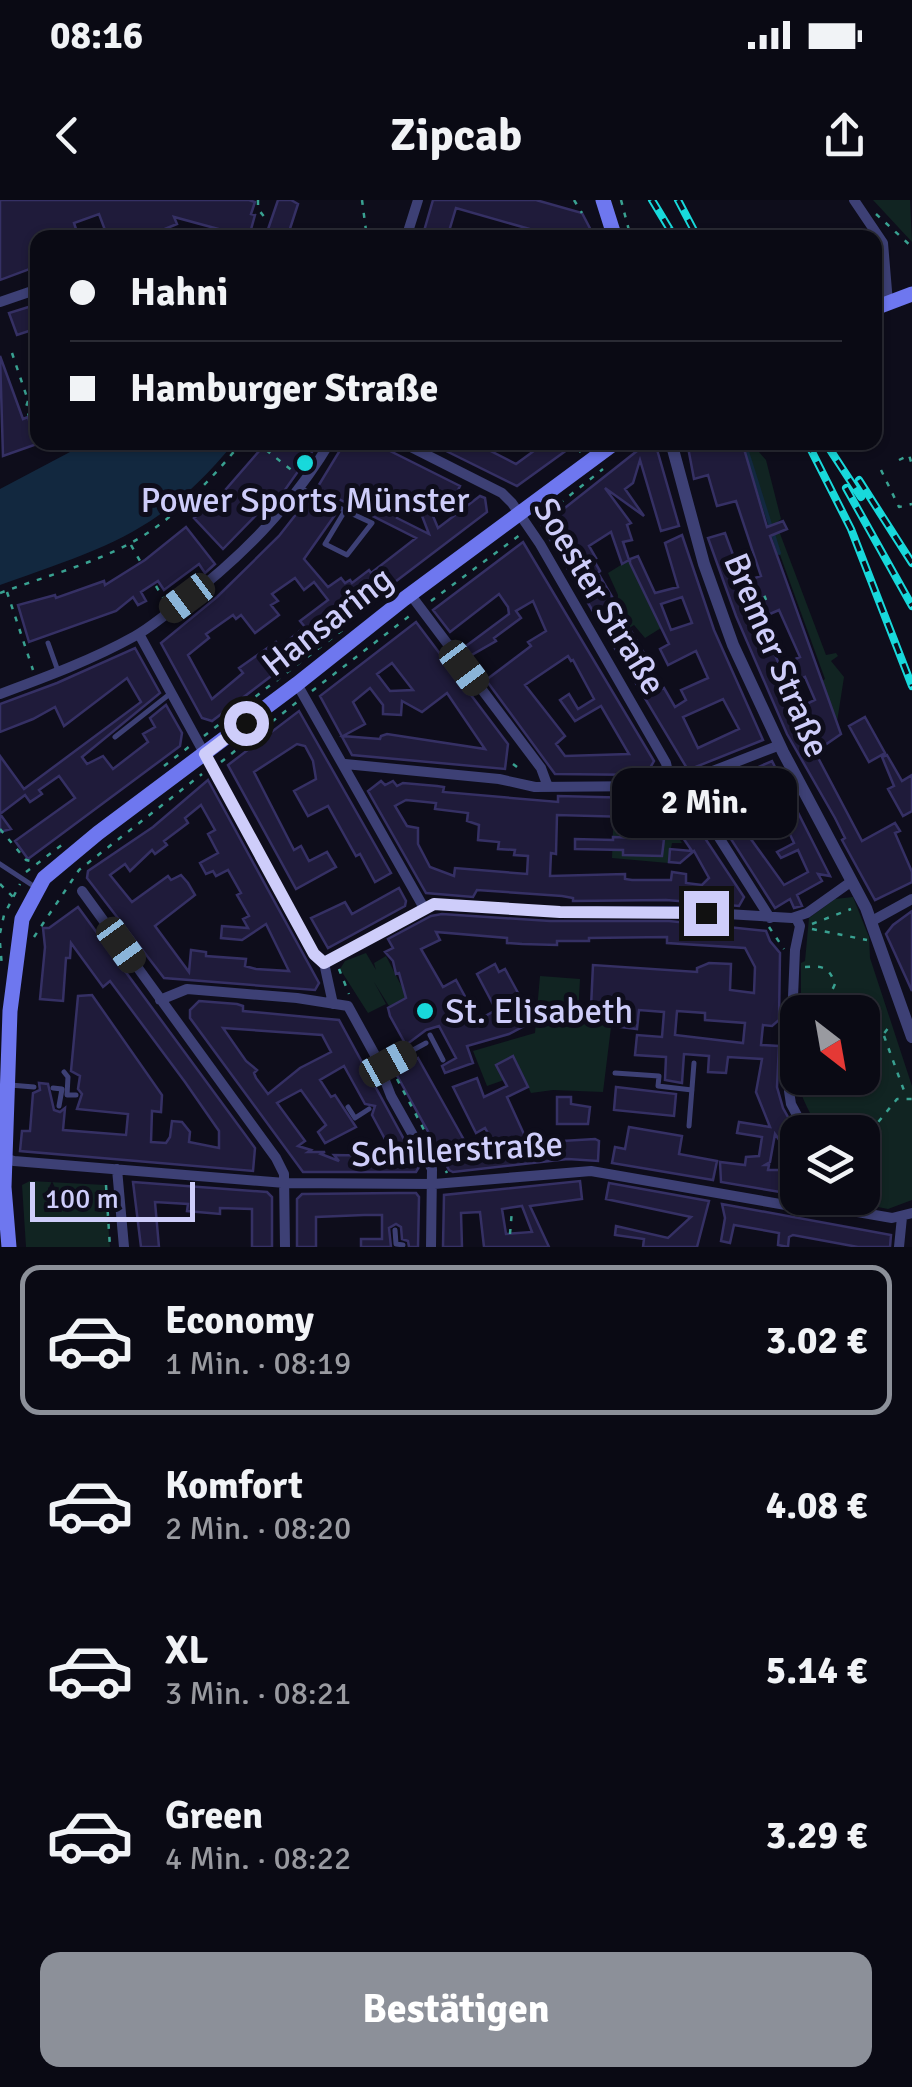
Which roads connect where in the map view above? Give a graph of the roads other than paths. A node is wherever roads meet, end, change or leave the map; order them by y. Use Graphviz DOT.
graph roads {
  1 [pos="418,200"];
  2 [pos="603,200"];
  3 [pos="854,200"];
  4 [pos="409,230"];
  5 [pos="612,230"];
  6 [pos="875,230"];
  7 [pos="882,240"];
  8 [pos="30,292"];
  9 [pos="912,294"];
  10 [pos="0,302"];
  11 [pos="882,306"];
  12 [pos="325,450"];
  13 [pos="417,450"];
  14 [pos="605,450"];
  15 [pos="673,450"];
  16 [pos="303,485"];
  17 [pos="312,494"];
  18 [pos="331,504"];
  19 [pos="346,509"];
  20 [pos="521,514"];
  21 [pos="410,594"];
  22 [pos="139,634"];
  23 [pos="48,643"];
  24 [pos="58,671"];
  25 [pos="297,684"];
  26 [pos="0,694"];
  27 [pos="171,694"];
  28 [pos="114,737"];
  29 [pos="780,746"];
  30 [pos="205,754"];
  31 [pos="345,764"];
  32 [pos="548,787"];
  33 [pos="0,864"];
  34 [pos="852,881"];
  35 [pos="37,888"];
  36 [pos="82,890"];
  37 [pos="912,899"];
  38 [pos="424,908"];
  39 [pos="766,918"];
  40 [pos="872,921"];
  41 [pos="798,922"];
  42 [pos="324,963"];
  43 [pos="160,1000"];
  44 [pos="333,1004"];
  45 [pos="430,1036"];
  46 [pos="912,1037"];
  47 [pos="426,1043"];
  48 [pos="443,1060"];
  49 [pos="694,1062"];
  50 [pos="379,1069"];
  51 [pos="64,1072"];
  52 [pos="615,1073"];
  53 [pos="7,1085"];
  54 [pos="34,1087"];
  55 [pos="53,1088"];
  56 [pos="692,1090"];
  57 [pos="76,1095"];
  58 [pos="60,1106"];
  59 [pos="348,1107"];
  60 [pos="368,1110"];
  61 [pos="797,1115"];
  62 [pos="689,1126"];
  63 [pos="2,1157"];
  64 [pos="117,1169"];
  65 [pos="285,1183"];
  66 [pos="434,1184"];
  67 [pos="780,1204"];
  68 [pos="880,1213"];
  69 [pos="907,1215"];
  70 [pos="396,1230"];
  71 [pos="403,1245"];
  72 [pos="418,1245"];
  73 [pos="9,1247"];
  74 [pos="124,1247"];
  75 [pos="285,1247"];
  76 [pos="431,1247"];
  77 [pos="899,1247"];
  1 -- 4 [label="street"];
  2 -- 5 [label="main road"];
  3 -- 6 [label="street"];
  7 -- 11 [label="street"];
  8 -- 10 [label="street"];
  9 -- 11 [label="main road"];
  12 -- 16 [label="street"];
  13 -- 20 [label="street, Soester Straße"];
  14 -- 20 [label="main road, Hansaring"];
  15 -- 29 [label="street, Bremer Straße"];
  16 -- 17 [label="lane"];
  16 -- 22 [label="street"];
  18 -- 19 [label="lane"];
  19 -- 19 [label="lane"];
  20 -- 21 [label="main road, Hansaring"];
  20 -- 32 [label="street, Soester Straße"];
  21 -- 25 [label="main road, Hansaring"];
  21 -- 32 [label="street"];
  22 -- 24 [label="street"];
  22 -- 27 [label="street"];
  23 -- 24 [label="lane"];
  24 -- 26 [label="street"];
  25 -- 30 [label="main road, Hansaring"];
  25 -- 31 [label="street"];
  27 -- 28 [label="lane"];
  27 -- 30 [label="street"];
  29 -- 34 [label="street, Bremer Straße"];
  29 -- 39 [label="street"];
  30 -- 35 [label="main road, Hansaring"];
  30 -- 42 [label="street"];
  31 -- 32 [label="street"];
  31 -- 38 [label="street"];
  33 -- 35 [label="lane"];
  34 -- 40 [label="street, Bremer Straße"];
  34 -- 41 [label="street"];
  35 -- 53 [label="main road, Hansaring"];
  36 -- 43 [label="street"];
  37 -- 40 [label="street"];
  38 -- 39 [label="street"];
  38 -- 42 [label="street"];
  39 -- 41 [label="street"];
  40 -- 46 [label="street, Bremer Straße"];
  41 -- 61 [label="street"];
  42 -- 44 [label="street"];
  43 -- 44 [label="street"];
  43 -- 65 [label="street"];
  44 -- 50 [label="street"];
  45 -- 48 [label="lane"];
  47 -- 50 [label="lane"];
  49 -- 56 [label="lane"];
  50 -- 66 [label="street"];
  51 -- 57 [label="lane"];
  52 -- 56 [label="lane"];
  53 -- 54 [label="lane"];
  53 -- 63 [label="main road, Hansaring"];
  55 -- 58 [label="lane"];
  56 -- 62 [label="lane"];
  59 -- 60 [label="lane"];
  63 -- 64 [label="street, Schillerstraße"];
  63 -- 73 [label="main road, Hansaring"];
  64 -- 65 [label="street, Schillerstraße"];
  64 -- 74 [label="street"];
  65 -- 66 [label="street, Schillerstraße"];
  65 -- 75 [label="street"];
  66 -- 67 [label="street, Schillerstraße"];
  66 -- 76 [label="street"];
  68 -- 69 [label="street, Schillerstraße"];
  69 -- 77 [label="street"];
  70 -- 71 [label="lane"];
  72 -- 76 [label="lane"];
}
